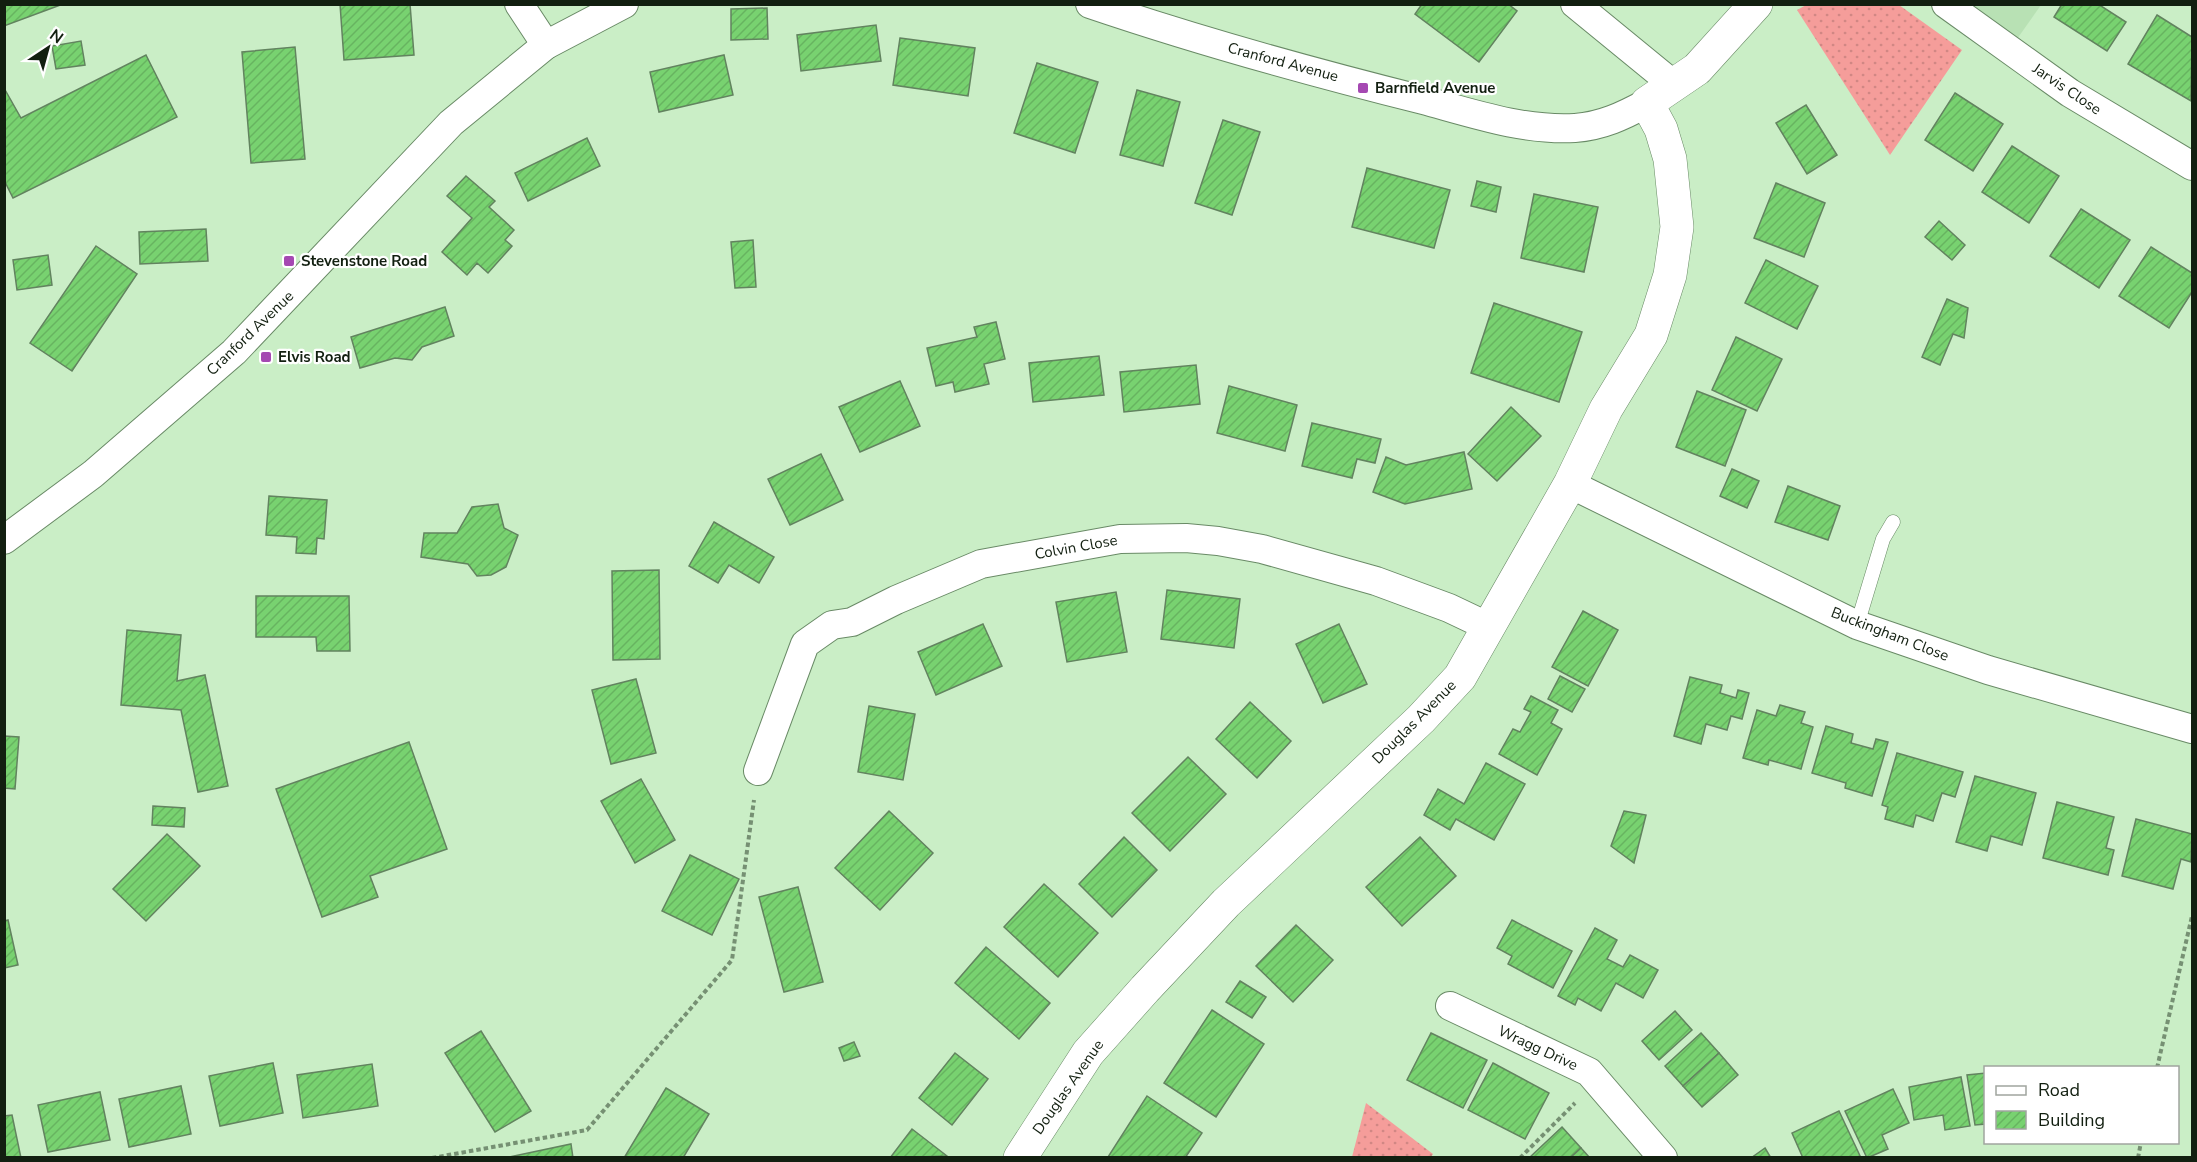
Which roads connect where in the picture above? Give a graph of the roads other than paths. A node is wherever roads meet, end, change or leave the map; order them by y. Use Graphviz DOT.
graph roads {
  1 [pos="519,4"];
  2 [pos="624,4"];
  3 [pos="1090,4"];
  4 [pos="1575,4"];
  5 [pos="1756,4"];
  6 [pos="1952,6"];
  7 [pos="546,45"];
  8 [pos="1674,85"];
  9 [pos="1647,103"];
  10 [pos="2193,166"];
  11 [pos="1570,484"];
  12 [pos="1893,522"];
  13 [pos="4,540"];
  14 [pos="1857,625"];
  15 [pos="1489,627"];
  16 [pos="2193,729"];
  17 [pos="758,771"];
  18 [pos="1450,1006"];
  19 [pos="1020,1158"];
  20 [pos="1663,1158"];
  1 -- 7 [label="street"];
  2 -- 7 [label="street, Cranford Avenue"];
  3 -- 9 [label="street, Cranford Avenue"];
  4 -- 8 [label="street"];
  5 -- 8 [label="street, Cranford Avenue"];
  6 -- 10 [label="street, Jarvis Close"];
  7 -- 13 [label="street, Cranford Avenue"];
  8 -- 9 [label="street, Cranford Avenue"];
  9 -- 11 [label="street, Douglas Avenue"];
  11 -- 14 [label="street, Buckingham Close"];
  11 -- 15 [label="street, Douglas Avenue"];
  12 -- 14 [label="lane"];
  14 -- 16 [label="street, Buckingham Close"];
  15 -- 17 [label="street, Colvin Close"];
  15 -- 19 [label="street, Douglas Avenue"];
  18 -- 20 [label="street, Wragg Drive"];
}
